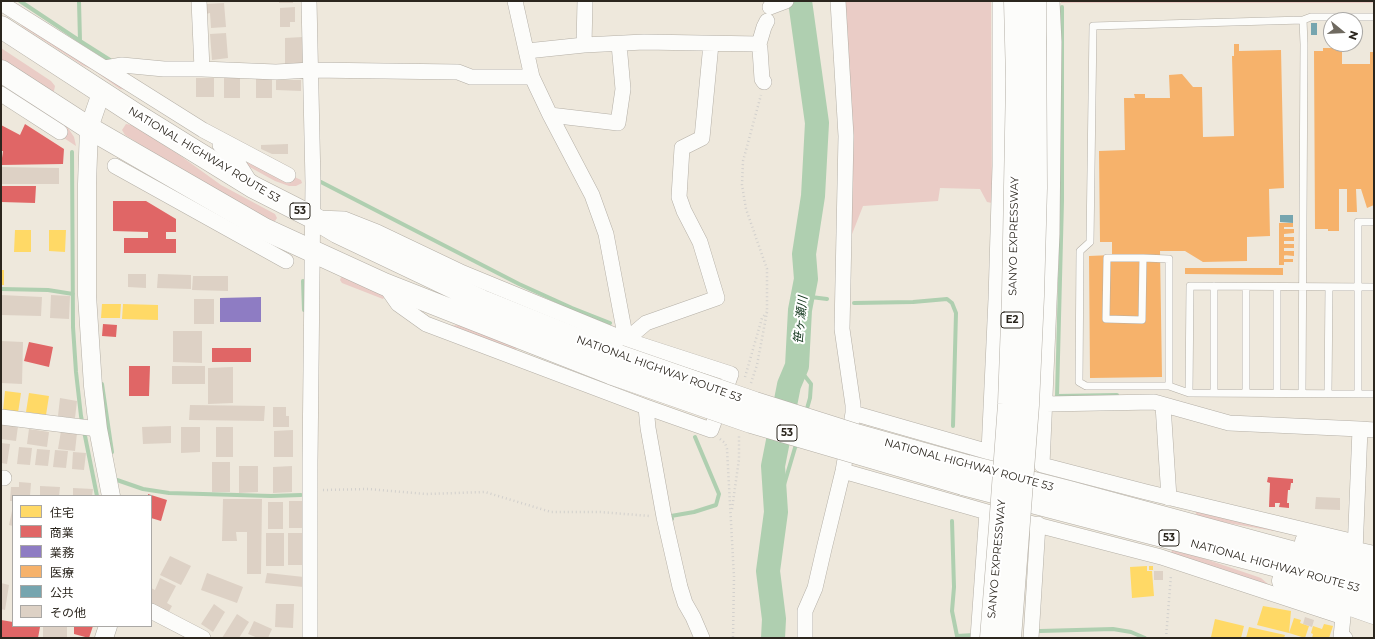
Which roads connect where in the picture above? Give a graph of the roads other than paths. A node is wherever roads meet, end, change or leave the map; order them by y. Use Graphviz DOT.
graph roads {
  1 [pos="199,1"];
  2 [pos="309,1"];
  3 [pos="515,1"];
  4 [pos="585,1"];
  5 [pos="786,1"];
  6 [pos="838,1"];
  7 [pos="1000,1"];
  8 [pos="1015,1"];
  9 [pos="1034,1"];
  10 [pos="1052,1"];
  11 [pos="1,3"];
  12 [pos="1,11"];
  13 [pos="1374,17"];
  14 [pos="1303,20"];
  15 [pos="9,33"];
  16 [pos="619,44"];
  17 [pos="712,44"];
  18 [pos="759,44"];
  19 [pos="584,45"];
  20 [pos="527,51"];
  21 [pos="105,68"];
  22 [pos="202,69"];
  23 [pos="311,70"];
  24 [pos="1,72"];
  25 [pos="532,77"];
  26 [pos="764,82"];
  27 [pos="1,90"];
  28 [pos="101,93"];
  29 [pos="1,94"];
  30 [pos="38,96"];
  31 [pos="550,115"];
  32 [pos="89,128"];
  33 [pos="203,130"];
  34 [pos="60,132"];
  35 [pos="115,166"];
  36 [pos="288,175"];
  37 [pos="187,185"];
  38 [pos="253,187"];
  39 [pos="195,211"];
  40 [pos="312,217"];
  41 [pos="1374,222"];
  42 [pos="220,224"];
  43 [pos="264,229"];
  44 [pos="312,252"];
  45 [pos="1143,258"];
  46 [pos="286,261"];
  47 [pos="384,284"];
  48 [pos="1214,286"];
  49 [pos="1246,287"];
  50 [pos="1277,287"];
  51 [pos="1303,287"];
  52 [pos="1329,287"];
  53 [pos="1358,287"];
  54 [pos="1374,287"];
  55 [pos="470,318"];
  56 [pos="426,324"];
  57 [pos="619,357"];
  58 [pos="1169,386"];
  59 [pos="1189,393"];
  60 [pos="1214,393"];
  61 [pos="1246,393"];
  62 [pos="1277,393"];
  63 [pos="1302,393"];
  64 [pos="1328,393"];
  65 [pos="1358,394"];
  66 [pos="1374,394"];
  67 [pos="1046,404"];
  68 [pos="1163,405"];
  69 [pos="646,407"];
  70 [pos="853,413"];
  71 [pos="1,417"];
  72 [pos="88,427"];
  73 [pos="1367,430"];
  74 [pos="951,441"];
  75 [pos="989,452"];
  76 [pos="1042,465"];
  77 [pos="843,471"];
  78 [pos="965,475"];
  79 [pos="111,495"];
  80 [pos="1169,498"];
  81 [pos="942,499"];
  82 [pos="987,512"];
  83 [pos="1038,524"];
  84 [pos="1194,525"];
  85 [pos="1361,550"];
  86 [pos="1248,558"];
  87 [pos="1374,576"];
  88 [pos="1374,593"];
  89 [pos="152,612"];
  90 [pos="1374,613"];
  91 [pos="108,627"];
  92 [pos="104,638"];
  93 [pos="202,638"];
  94 [pos="310,638"];
  95 [pos="702,638"];
  96 [pos="805,638"];
  97 [pos="978,638"];
  98 [pos="990,638"];
  99 [pos="1010,638"];
  100 [pos="1031,638"];
  101 [pos="1345,638"];
  1 -- 22 [label="street"];
  2 -- 23 [label="street"];
  3 -- 20 [label="street"];
  4 -- 19 [label="street"];
  5 -- 18 [label="street"];
  6 -- 70 [label="street"];
  7 -- 75 [label="street"];
  8 -- 98 [label="highway, SANYO EXPRESSWAY / E2, bridge"];
  9 -- 99 [label="highway, SANYO EXPRESSWAY / E2, bridge"];
  10 -- 67 [label="street"];
  11 -- 21 [label="street"];
  12 -- 15 [label="street"];
  13 -- 14 [label="lane"];
  14 -- 51 [label="lane"];
  14 -- 58 [label="lane"];
  15 -- 28 [label="highway, NATIONAL HIGHWAY ROUTE 53 / 53"];
  16 -- 17 [label="street"];
  16 -- 19 [label="street"];
  16 -- 31 [label="street"];
  17 -- 18 [label="street"];
  17 -- 57 [label="street"];
  18 -- 26 [label="street"];
  19 -- 20 [label="street"];
  20 -- 25 [label="street"];
  21 -- 22 [label="street"];
  21 -- 33 [label="street"];
  22 -- 23 [label="street"];
  23 -- 25 [label="street"];
  23 -- 40 [label="street"];
  24 -- 30 [label="highway, NATIONAL HIGHWAY ROUTE 53 / 53"];
  25 -- 31 [label="street"];
  27 -- 30 [label="street"];
  28 -- 32 [label="street"];
  28 -- 38 [label="highway, NATIONAL HIGHWAY ROUTE 53 / 53"];
  29 -- 34 [label="street"];
  30 -- 32 [label="highway, NATIONAL HIGHWAY ROUTE 53 / 53"];
  31 -- 57 [label="street"];
  32 -- 37 [label="highway, NATIONAL HIGHWAY ROUTE 53 / 53"];
  32 -- 72 [label="street"];
  33 -- 36 [label="street"];
  33 -- 38 [label="street"];
  35 -- 39 [label="street"];
  37 -- 39 [label="street"];
  37 -- 43 [label="highway, NATIONAL HIGHWAY ROUTE 53 / 53"];
  38 -- 40 [label="highway, NATIONAL HIGHWAY ROUTE 53 / 53"];
  39 -- 42 [label="street"];
  40 -- 44 [label="street"];
  40 -- 57 [label="highway, NATIONAL HIGHWAY ROUTE 53 / 53"];
  41 -- 53 [label="lane"];
  42 -- 43 [label="street"];
  42 -- 46 [label="street"];
  43 -- 44 [label="highway, NATIONAL HIGHWAY ROUTE 53 / 53"];
  44 -- 47 [label="highway, NATIONAL HIGHWAY ROUTE 53 / 53"];
  44 -- 94 [label="street"];
  45 -- 45 [label="lane"];
  45 -- 58 [label="lane"];
  47 -- 55 [label="highway, NATIONAL HIGHWAY ROUTE 53 / 53"];
  47 -- 56 [label="street"];
  48 -- 49 [label="lane"];
  48 -- 59 [label="lane"];
  48 -- 60 [label="lane"];
  49 -- 50 [label="lane"];
  49 -- 61 [label="lane"];
  50 -- 51 [label="lane"];
  50 -- 62 [label="lane"];
  51 -- 52 [label="lane"];
  51 -- 63 [label="lane"];
  52 -- 53 [label="lane"];
  52 -- 64 [label="lane"];
  53 -- 54 [label="lane"];
  53 -- 65 [label="lane"];
  55 -- 56 [label="street"];
  55 -- 57 [label="highway, NATIONAL HIGHWAY ROUTE 53 / 53"];
  56 -- 69 [label="street"];
  57 -- 69 [label="street"];
  57 -- 78 [label="highway, NATIONAL HIGHWAY ROUTE 53 / 53, bridge"];
  58 -- 59 [label="lane"];
  59 -- 60 [label="lane"];
  60 -- 61 [label="lane"];
  61 -- 62 [label="lane"];
  62 -- 63 [label="lane"];
  63 -- 64 [label="lane"];
  64 -- 65 [label="lane"];
  65 -- 66 [label="lane"];
  67 -- 68 [label="street"];
  67 -- 76 [label="street"];
  68 -- 73 [label="street"];
  68 -- 80 [label="street"];
  69 -- 95 [label="street"];
  70 -- 74 [label="street"];
  70 -- 77 [label="street"];
  71 -- 72 [label="street"];
  72 -- 79 [label="street"];
  73 -- 85 [label="street"];
  74 -- 75 [label="street"];
  74 -- 81 [label="street"];
  75 -- 76 [label="street"];
  76 -- 80 [label="street"];
  77 -- 81 [label="street"];
  77 -- 96 [label="street"];
  78 -- 84 [label="highway, NATIONAL HIGHWAY ROUTE 53 / 53"];
  78 -- 86 [label="highway, NATIONAL HIGHWAY ROUTE 53 / 53"];
  80 -- 85 [label="street"];
  81 -- 82 [label="street"];
  82 -- 83 [label="street"];
  82 -- 97 [label="street"];
  83 -- 100 [label="street"];
  83 -- 101 [label="street"];
  84 -- 85 [label="highway, 53"];
  84 -- 87 [label="highway, NATIONAL HIGHWAY ROUTE 53 / 53"];
  86 -- 88 [label="highway, NATIONAL HIGHWAY ROUTE 53 / 53"];
  86 -- 90 [label="highway"];
  89 -- 93 [label="street"];
  91 -- 92 [label="street"];
}
